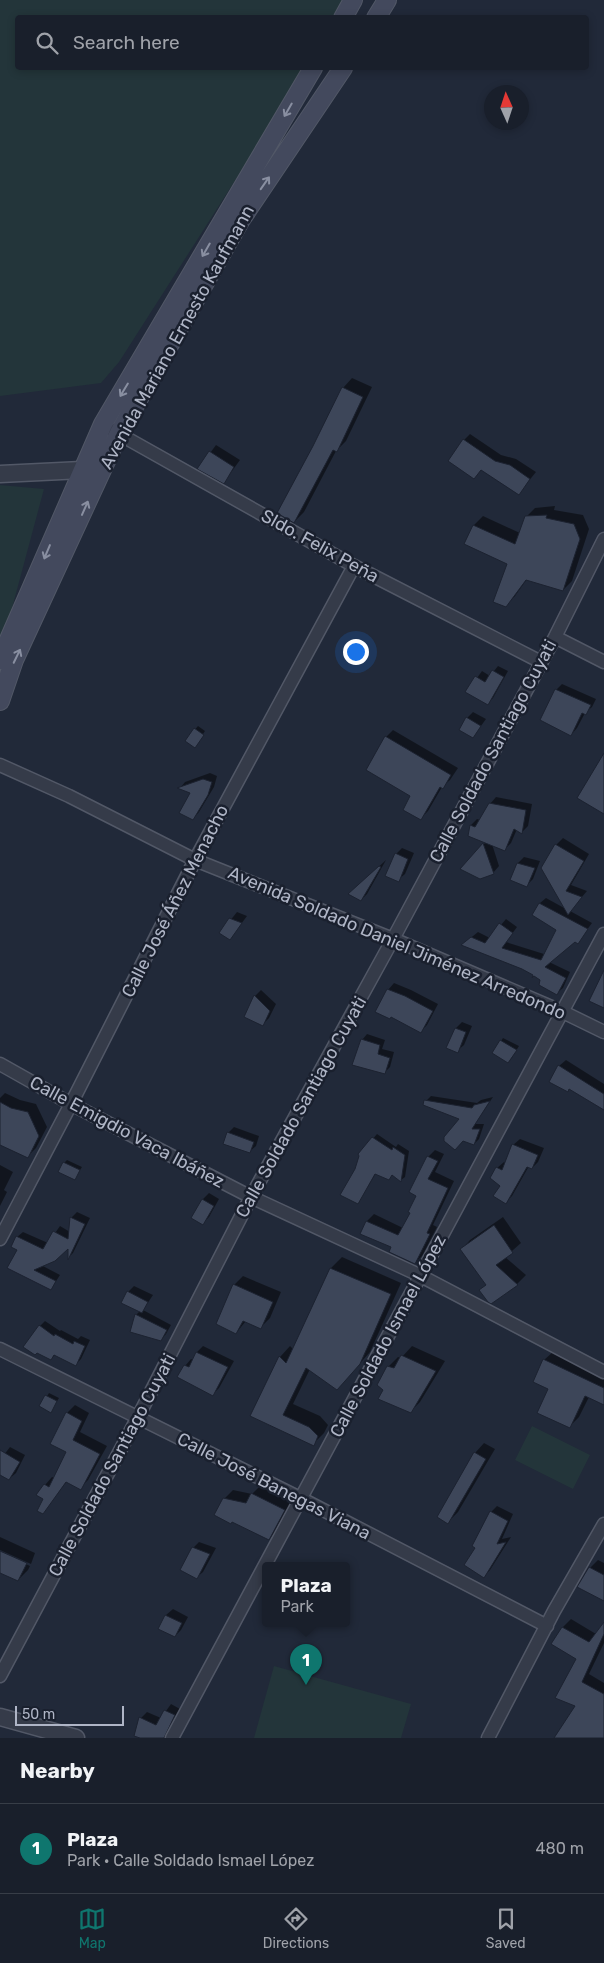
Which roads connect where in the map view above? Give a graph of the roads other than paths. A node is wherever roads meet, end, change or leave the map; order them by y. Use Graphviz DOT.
graph roads {
  1 [pos="353,0"];
  2 [pos="387,0"];
  3 [pos="345,15"];
  4 [pos="378,15"];
  5 [pos="312,70"];
  6 [pos="342,70"];
  7 [pos="103,424"];
  8 [pos="119,433"];
  9 [pos="82,470"];
  10 [pos="0,474"];
  11 [pos="98,478"];
  12 [pos="604,539"];
  13 [pos="354,566"];
  14 [pos="555,637"];
  15 [pos="0,660"];
  16 [pos="541,662"];
  17 [pos="604,662"];
  18 [pos="0,702"];
  19 [pos="0,764"];
  20 [pos="195,860"];
  21 [pos="604,934"];
  22 [pos="393,939"];
  23 [pos="563,1012"];
  24 [pos="604,1032"];
  25 [pos="0,1064"];
  26 [pos="71,1104"];
  27 [pos="251,1197"];
  28 [pos="0,1239"];
  29 [pos="419,1275"];
  30 [pos="0,1349"];
  31 [pos="604,1372"];
  32 [pos="138,1417"];
  33 [pos="302,1499"];
  34 [pos="604,1524"];
  35 [pos="268,1562"];
  36 [pos="262,1573"];
  37 [pos="547,1626"];
  38 [pos="0,1676"];
  39 [pos="0,1717"];
  40 [pos="76,1738"];
  41 [pos="172,1738"];
  42 [pos="488,1738"];
  1 -- 3 [label="main road"];
  2 -- 4 [label="main road"];
  5 -- 7 [label="main road, Avenida Mariano Ernesto Kaufmann, one-way"];
  8 -- 6 [label="main road, Avenida Mariano Ernesto Kaufmann, one-way"];
  7 -- 8 [label="street, Sldo. Felix Peña"];
  7 -- 9 [label="main road, Avenida Mariano Ernesto Kaufmann"];
  8 -- 11 [label="main road, Avenida Mariano Ernesto Kaufmann"];
  8 -- 13 [label="street, Sldo. Felix Peña"];
  9 -- 10 [label="street"];
  9 -- 11 [label="street"];
  9 -- 15 [label="main road, Avenida Mariano Ernesto Kaufmann, one-way"];
  18 -- 11 [label="main road, Avenida Mariano Ernesto Kaufmann, one-way"];
  12 -- 14 [label="street, Calle Soldado Santiago Cuyati"];
  13 -- 16 [label="street, Sldo. Felix Peña"];
  13 -- 20 [label="street, Calle José Áñez Menacho"];
  14 -- 16 [label="street, Calle Soldado Santiago Cuyati"];
  14 -- 17 [label="street"];
  16 -- 22 [label="street, Calle Soldado Santiago Cuyati"];
  19 -- 20 [label="street, Avenida Soldado Daniel Jiménez Arredondo"];
  20 -- 22 [label="street, Avenida Soldado Daniel Jiménez Arredondo"];
  20 -- 26 [label="street, Calle José Áñez Menacho"];
  21 -- 23 [label="street, Calle Soldado Ismael López"];
  22 -- 23 [label="street, Avenida Soldado Daniel Jiménez Arredondo"];
  22 -- 27 [label="street, Calle Soldado Santiago Cuyati"];
  23 -- 24 [label="street, Avenida Soldado Daniel Jiménez Arredondo"];
  23 -- 29 [label="street, Calle Soldado Ismael López"];
  25 -- 26 [label="street, Calle Emigdio Vaca Ibáñez"];
  26 -- 27 [label="street, Calle Emigdio Vaca Ibáñez"];
  26 -- 28 [label="street, Calle José Áñez Menacho"];
  27 -- 29 [label="street, Calle Emigdio Vaca Ibáñez"];
  27 -- 32 [label="street, Calle Soldado Santiago Cuyati"];
  29 -- 31 [label="street, Calle Emigdio Vaca Ibáñez"];
  29 -- 33 [label="street, Calle Soldado Ismael López"];
  30 -- 32 [label="street, Calle José Banegas Viana"];
  32 -- 33 [label="street, Calle José Banegas Viana"];
  32 -- 38 [label="street, Calle Soldado Santiago Cuyati"];
  33 -- 35 [label="street, Calle Soldado Ismael López"];
  33 -- 37 [label="street, Calle José Banegas Viana"];
  34 -- 37 [label="street"];
  36 -- 41 [label="street, Calle Soldado Ismael López"];
  37 -- 42 [label="street"];
  39 -- 40 [label="street"];
}
